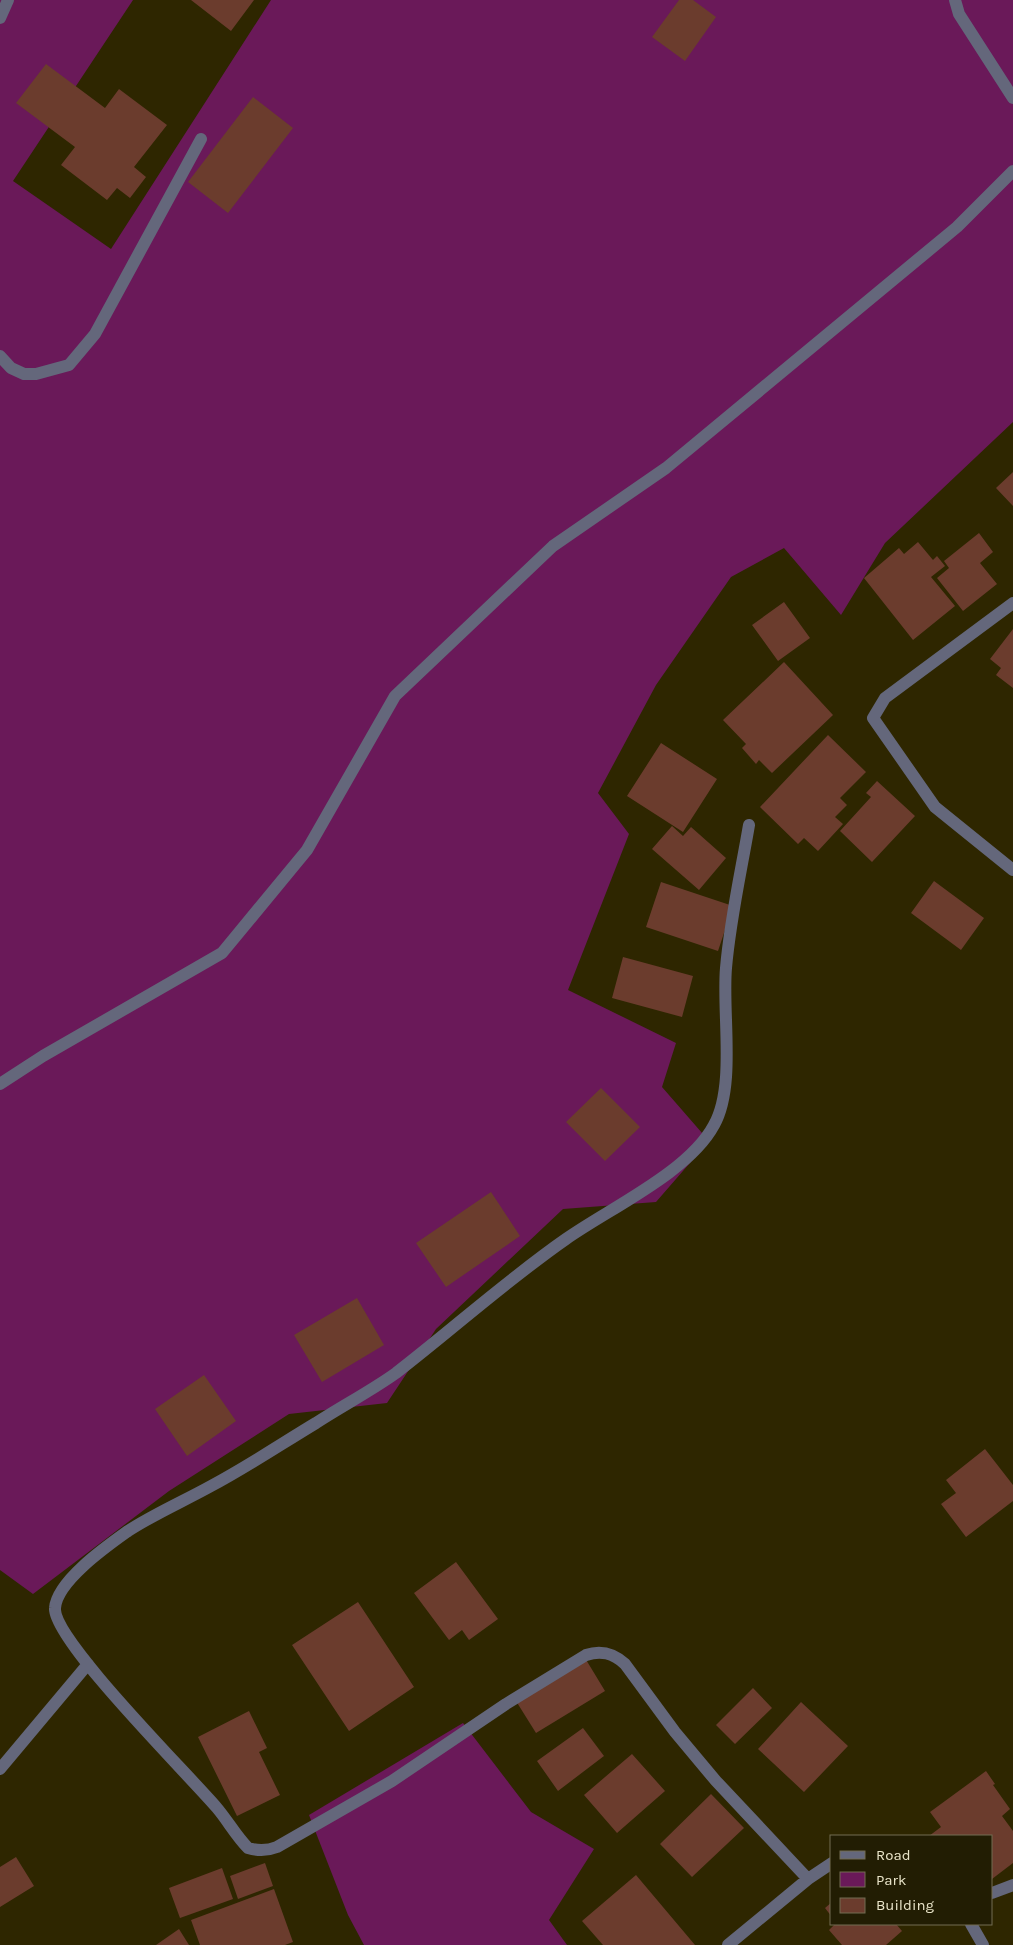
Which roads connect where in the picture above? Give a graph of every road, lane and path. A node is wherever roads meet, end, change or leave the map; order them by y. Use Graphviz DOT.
graph roads {
  1 [pos="8,0"];
  2 [pos="955,0"];
  3 [pos="0,18"];
  4 [pos="1013,98"];
  5 [pos="201,139"];
  6 [pos="1013,171"];
  7 [pos="0,356"];
  8 [pos="1013,603"];
  9 [pos="749,825"];
  10 [pos="1013,870"];
  11 [pos="0,1084"];
  12 [pos="88,1664"];
  13 [pos="0,1769"];
  14 [pos="830,1864"];
  15 [pos="808,1879"];
  16 [pos="1013,1885"];
  17 [pos="993,1893"];
  18 [pos="972,1925"];
  19 [pos="728,1945"];
  20 [pos="983,1945"];
  1 -- 3 [label="street"];
  2 -- 4 [label="street"];
  5 -- 7 [label="street"];
  6 -- 11 [label="street"];
  8 -- 10 [label="street"];
  9 -- 12 [label="street"];
  12 -- 13 [label="street"];
  12 -- 15 [label="street"];
  14 -- 15 [label="street"];
  15 -- 19 [label="street"];
  16 -- 17 [label="street"];
  18 -- 20 [label="street"];
}
